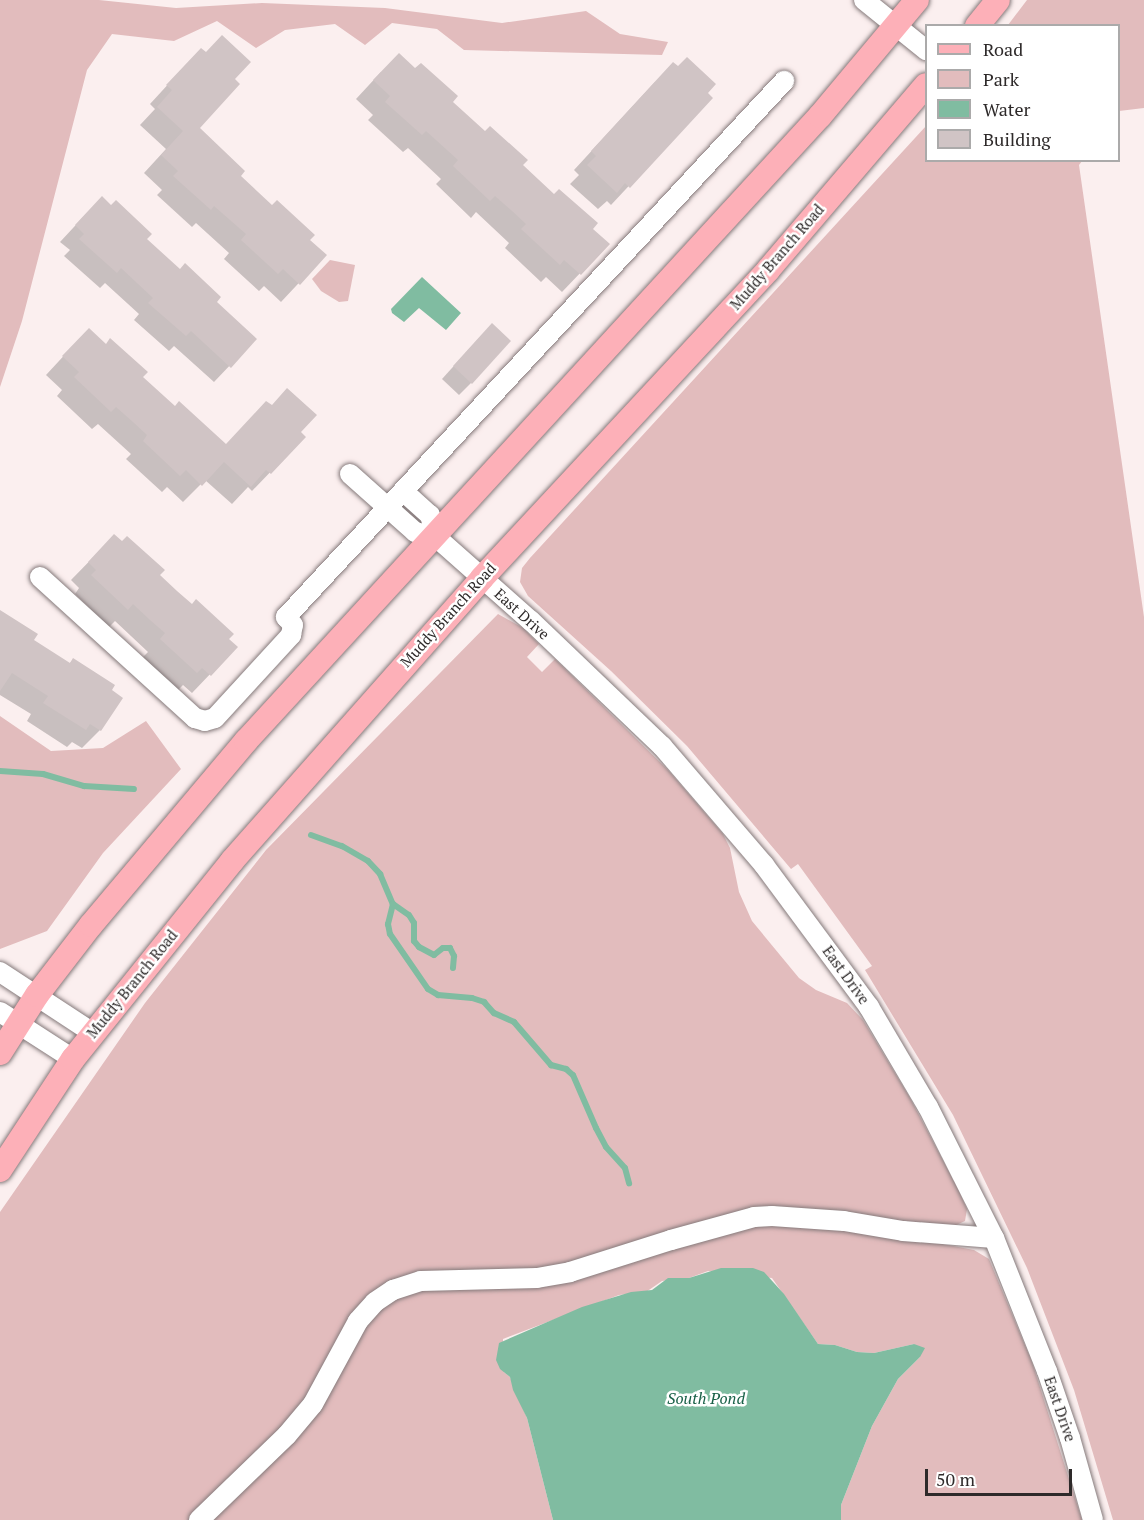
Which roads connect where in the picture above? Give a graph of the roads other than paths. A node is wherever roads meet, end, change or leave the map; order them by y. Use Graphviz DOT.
graph roads {
  1 [pos="864,0"];
  2 [pos="917,0"];
  3 [pos="998,0"];
  4 [pos="979,24"];
  5 [pos="897,27"];
  6 [pos="925,48"];
  7 [pos="784,81"];
  8 [pos="925,87"];
  9 [pos="350,474"];
  10 [pos="403,491"];
  11 [pos="388,508"];
  12 [pos="436,537"];
  13 [pos="40,577"];
  14 [pos="482,578"];
  15 [pos="0,972"];
  16 [pos="37,995"];
  17 [pos="9,1017"];
  18 [pos="93,1033"];
  19 [pos="0,1053"];
  20 [pos="73,1059"];
  21 [pos="0,1170"];
  22 [pos="994,1238"];
  23 [pos="199,1520"];
  24 [pos="1093,1520"];
  1 -- 5 [label="street"];
  2 -- 5 [label="main road"];
  3 -- 4 [label="main road"];
  5 -- 6 [label="street"];
  5 -- 12 [label="main road"];
  7 -- 10 [label="street"];
  8 -- 14 [label="main road, Muddy Branch Road"];
  9 -- 11 [label="street"];
  10 -- 11 [label="street"];
  10 -- 12 [label="street"];
  11 -- 12 [label="street"];
  11 -- 13 [label="street"];
  12 -- 14 [label="street, East Drive"];
  12 -- 16 [label="main road"];
  14 -- 18 [label="main road, Muddy Branch Road"];
  14 -- 22 [label="street, East Drive"];
  15 -- 16 [label="street"];
  16 -- 17 [label="main road"];
  16 -- 18 [label="street"];
  17 -- 19 [label="main road"];
  17 -- 20 [label="street"];
  18 -- 20 [label="main road, Muddy Branch Road"];
  20 -- 21 [label="main road, Muddy Branch Road"];
  22 -- 23 [label="street"];
  22 -- 24 [label="street, East Drive"];
}
